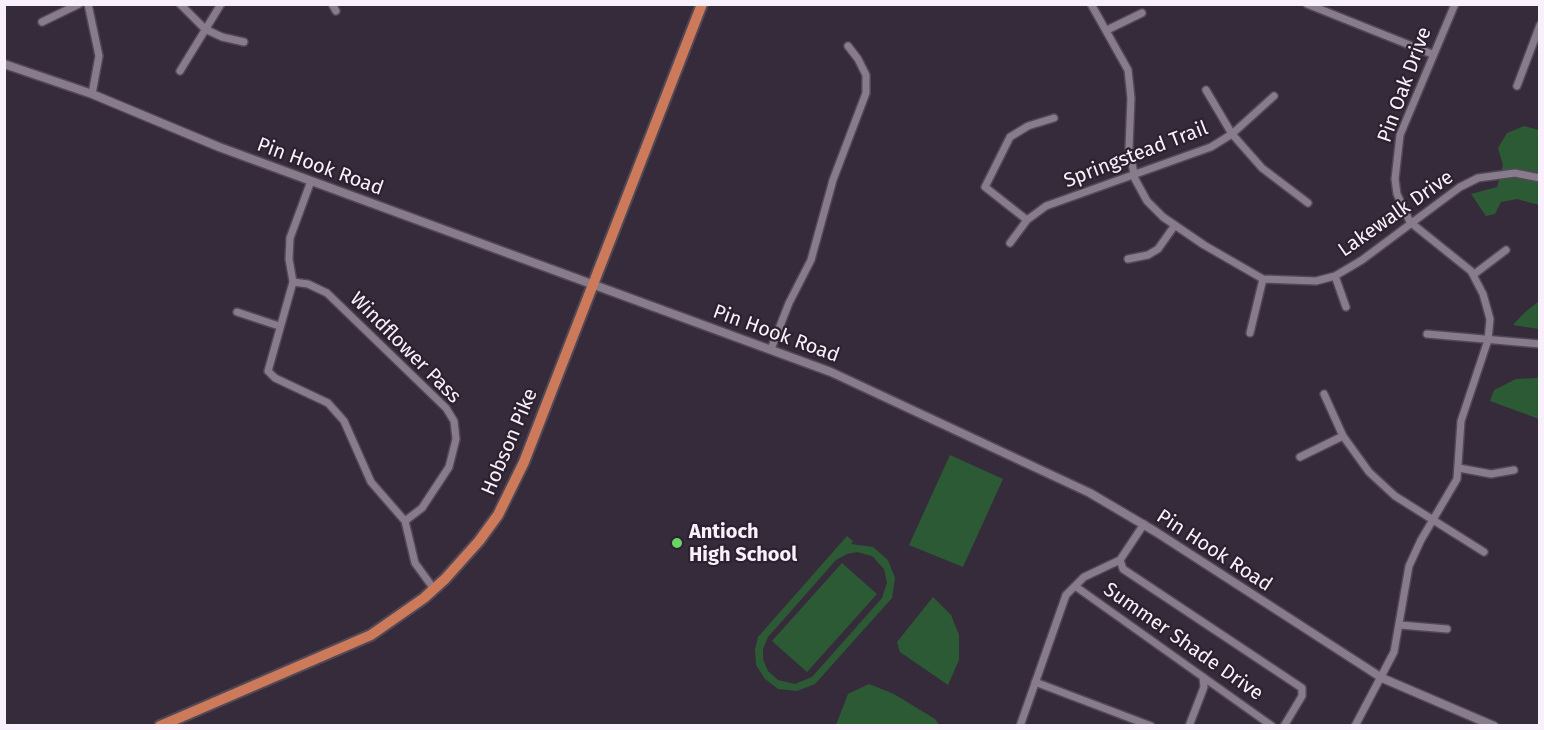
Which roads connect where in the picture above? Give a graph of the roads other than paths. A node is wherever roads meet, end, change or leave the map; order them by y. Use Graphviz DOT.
graph roads {
  1 [pos="79,4"];
  2 [pos="88,4"];
  3 [pos="180,4"];
  4 [pos="221,4"];
  5 [pos="702,4"];
  6 [pos="1091,4"];
  7 [pos="1307,4"];
  8 [pos="1455,4"];
  9 [pos="1142,13"];
  10 [pos="42,22"];
  11 [pos="1539,25"];
  12 [pos="205,29"];
  13 [pos="1107,30"];
  14 [pos="244,42"];
  15 [pos="848,46"];
  16 [pos="1432,54"];
  17 [pos="4,64"];
  18 [pos="180,71"];
  19 [pos="1517,86"];
  20 [pos="1206,90"];
  21 [pos="92,94"];
  22 [pos="1274,96"];
  23 [pos="1054,118"];
  24 [pos="1232,134"];
  25 [pos="1134,177"];
  26 [pos="1539,178"];
  27 [pos="311,181"];
  28 [pos="1308,203"];
  29 [pos="1027,220"];
  30 [pos="1410,222"];
  31 [pos="1175,225"];
  32 [pos="1010,243"];
  33 [pos="1506,250"];
  34 [pos="1128,259"];
  35 [pos="1473,275"];
  36 [pos="1335,276"];
  37 [pos="1263,279"];
  38 [pos="293,282"];
  39 [pos="592,284"];
  40 [pos="1346,307"];
  41 [pos="237,312"];
  42 [pos="279,326"];
  43 [pos="1250,333"];
  44 [pos="1427,334"];
  45 [pos="1488,340"];
  46 [pos="1539,344"];
  47 [pos="771,349"];
  48 [pos="1324,394"];
  49 [pos="1343,436"];
  50 [pos="1300,457"];
  51 [pos="1459,468"];
  52 [pos="1514,470"];
  53 [pos="405,521"];
  54 [pos="1434,521"];
  55 [pos="1144,524"];
  56 [pos="1484,552"];
  57 [pos="1120,560"];
  58 [pos="1075,586"];
  59 [pos="434,589"];
  60 [pos="1400,625"];
  61 [pos="1447,629"];
  62 [pos="1203,677"];
  63 [pos="1382,678"];
  64 [pos="1035,682"];
  65 [pos="160,726"];
  66 [pos="1020,726"];
  67 [pos="1151,726"];
  68 [pos="1189,726"];
  69 [pos="1272,726"];
  70 [pos="1284,726"];
  71 [pos="1355,726"];
  72 [pos="1494,726"];
  1 -- 10 [label="street"];
  2 -- 21 [label="street"];
  3 -- 12 [label="street"];
  4 -- 12 [label="street"];
  5 -- 39 [label="main road, Hobson Pike"];
  6 -- 13 [label="street, Lakewalk Drive"];
  7 -- 16 [label="street"];
  8 -- 16 [label="street, Pin Oak Drive"];
  9 -- 13 [label="street"];
  11 -- 19 [label="street"];
  12 -- 14 [label="street"];
  12 -- 18 [label="street"];
  13 -- 25 [label="street, Lakewalk Drive"];
  15 -- 47 [label="street"];
  16 -- 30 [label="street, Pin Oak Drive"];
  17 -- 21 [label="street, Pin Hook Road"];
  20 -- 24 [label="street"];
  21 -- 27 [label="street, Pin Hook Road"];
  22 -- 24 [label="street, Springstead Trail"];
  23 -- 29 [label="street"];
  24 -- 25 [label="street, Springstead Trail"];
  24 -- 28 [label="street"];
  25 -- 29 [label="street, Springstead Trail"];
  25 -- 31 [label="street, Lakewalk Drive"];
  26 -- 30 [label="street, Lakewalk Drive"];
  27 -- 38 [label="street"];
  27 -- 39 [label="street, Pin Hook Road"];
  29 -- 32 [label="street, Springstead Trail"];
  30 -- 35 [label="street, Pin Oak Drive"];
  30 -- 36 [label="street, Lakewalk Drive"];
  31 -- 34 [label="street"];
  31 -- 37 [label="street, Lakewalk Drive"];
  33 -- 35 [label="street"];
  35 -- 45 [label="street, Pin Oak Drive"];
  36 -- 37 [label="street, Lakewalk Drive"];
  36 -- 40 [label="street"];
  37 -- 43 [label="street"];
  38 -- 42 [label="street"];
  38 -- 53 [label="street, Windflower Pass"];
  39 -- 47 [label="street, Pin Hook Road"];
  39 -- 59 [label="main road, Hobson Pike"];
  41 -- 42 [label="street"];
  42 -- 53 [label="street"];
  44 -- 45 [label="street"];
  45 -- 46 [label="street"];
  45 -- 51 [label="street, Pin Oak Drive"];
  47 -- 55 [label="street, Pin Hook Road"];
  48 -- 49 [label="street"];
  49 -- 50 [label="street"];
  49 -- 54 [label="street"];
  51 -- 52 [label="street"];
  51 -- 54 [label="street, Pin Oak Drive"];
  53 -- 59 [label="street"];
  54 -- 56 [label="street"];
  54 -- 60 [label="street, Pin Oak Drive"];
  55 -- 57 [label="street"];
  55 -- 63 [label="street, Pin Hook Road"];
  57 -- 58 [label="street"];
  57 -- 70 [label="street"];
  58 -- 62 [label="street, Summer Shade Drive"];
  58 -- 64 [label="street"];
  59 -- 65 [label="main road, Hobson Pike"];
  60 -- 61 [label="street"];
  60 -- 63 [label="street, Pin Oak Drive"];
  62 -- 68 [label="street"];
  62 -- 69 [label="street, Summer Shade Drive"];
  63 -- 71 [label="street, Pin Oak Drive"];
  63 -- 72 [label="street, Pin Hook Road"];
  64 -- 66 [label="street"];
  64 -- 67 [label="street"];
}
